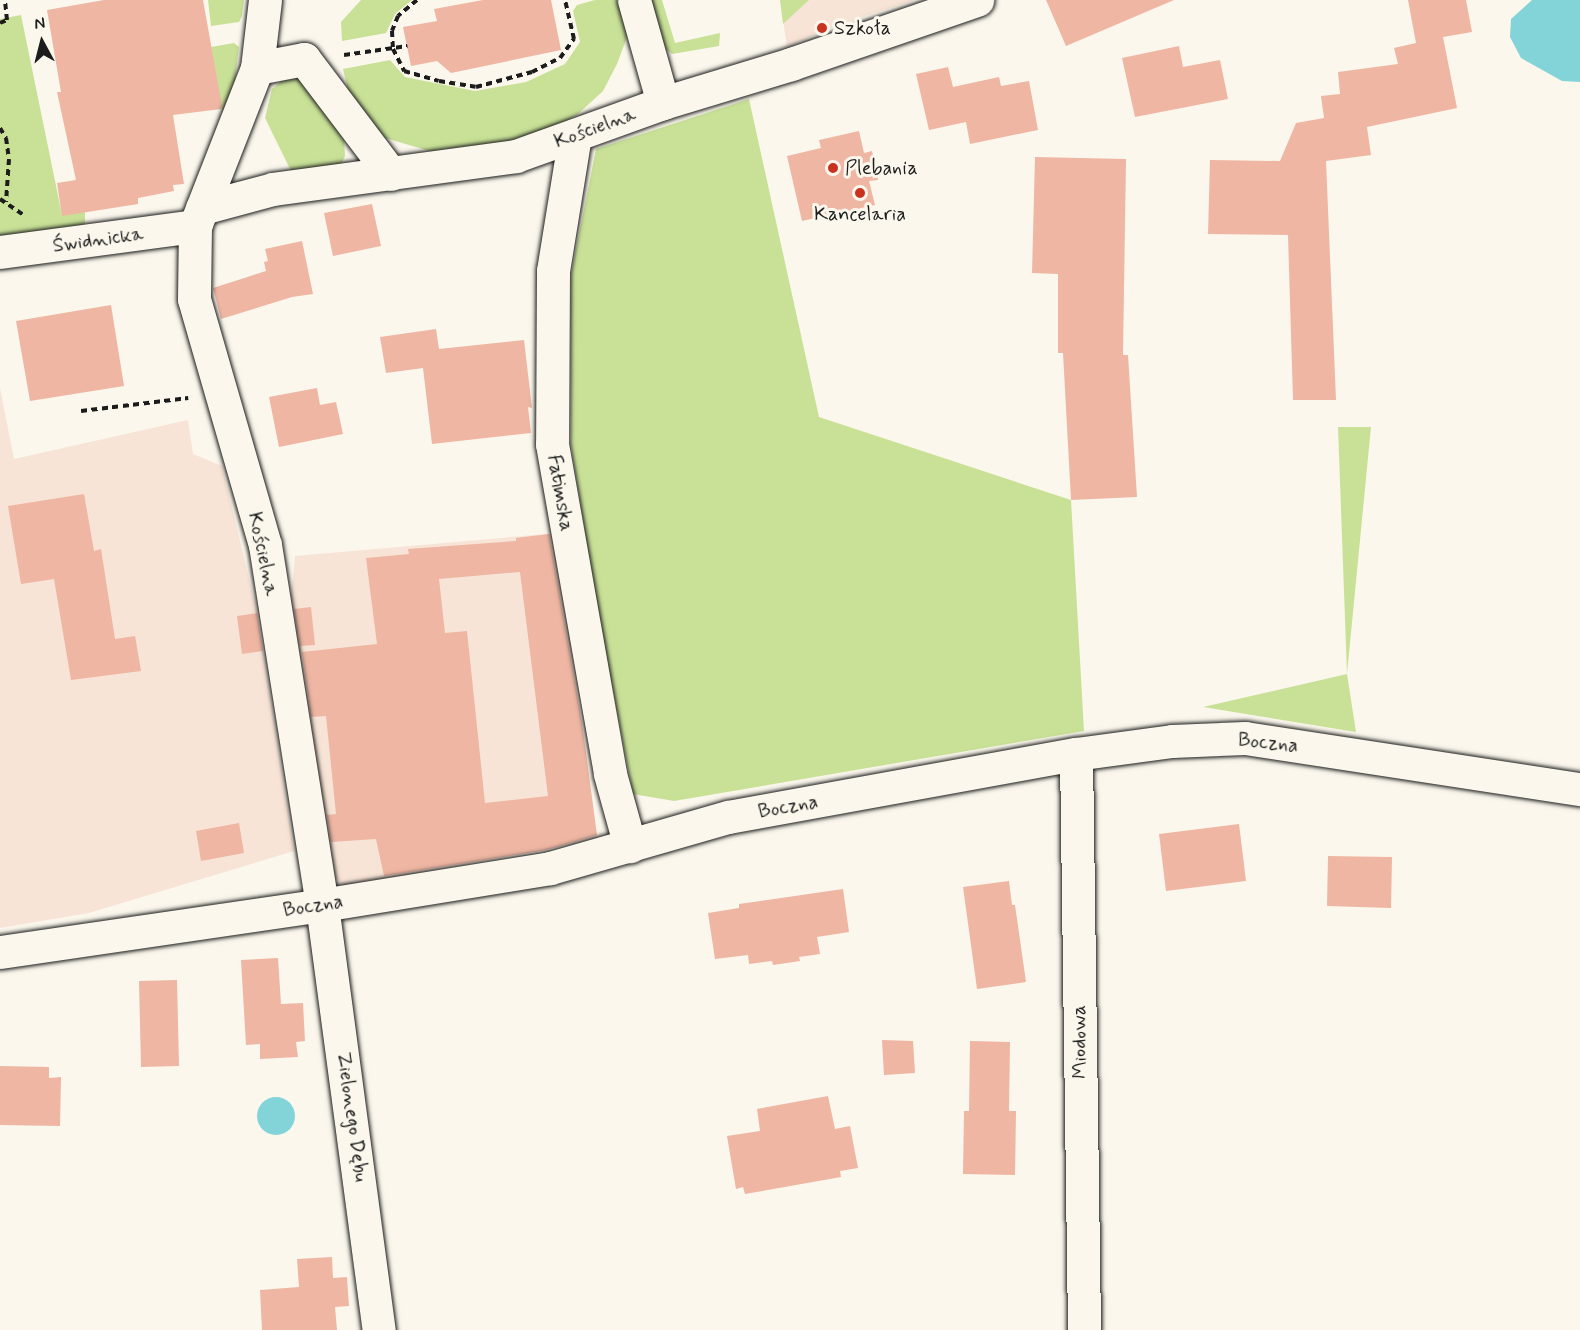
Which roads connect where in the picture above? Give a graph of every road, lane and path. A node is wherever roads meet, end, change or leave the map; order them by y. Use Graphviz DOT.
graph roads {
  1 [pos="5,0"];
  2 [pos="265,0"];
  3 [pos="417,0"];
  4 [pos="566,0"];
  5 [pos="634,0"];
  6 [pos="977,0"];
  7 [pos="0,23"];
  8 [pos="407,46"];
  9 [pos="393,49"];
  10 [pos="304,59"];
  11 [pos="257,69"];
  12 [pos="663,103"];
  13 [pos="0,128"];
  14 [pos="575,135"];
  15 [pos="392,174"];
  16 [pos="6,202"];
  17 [pos="198,217"];
  18 [pos="0,252"];
  19 [pos="219,390"];
  20 [pos="81,411"];
  21 [pos="1076,754"];
  22 [pos="1580,789"];
  23 [pos="630,846"];
  24 [pos="322,905"];
  25 [pos="0,952"];
  26 [pos="379,1330"];
  27 [pos="1084,1330"];
  1 -- 7 [label="path"];
  2 -- 11 [label="street, Kościelna"];
  3 -- 9 [label="path"];
  4 -- 9 [label="path"];
  5 -- 12 [label="street"];
  6 -- 12 [label="street, Kościelna"];
  8 -- 9 [label="path"];
  9 -- 10 [label="path"];
  10 -- 11 [label="street"];
  10 -- 15 [label="street"];
  11 -- 17 [label="street, Kościelna"];
  12 -- 14 [label="street, Kościelna"];
  13 -- 16 [label="path"];
  14 -- 15 [label="street, Kościelna"];
  14 -- 23 [label="street, Fatimska"];
  15 -- 17 [label="street, Kościelna"];
  17 -- 18 [label="street, Świdnicka"];
  17 -- 19 [label="street, Kościelna"];
  19 -- 20 [label="path"];
  19 -- 24 [label="street, Kościelna"];
  21 -- 22 [label="street, Boczna"];
  21 -- 23 [label="street, Boczna"];
  21 -- 27 [label="street, Miodowa"];
  23 -- 24 [label="street, Boczna"];
  24 -- 25 [label="street, Boczna"];
  24 -- 26 [label="street, Zielonego Dębu"];
}
